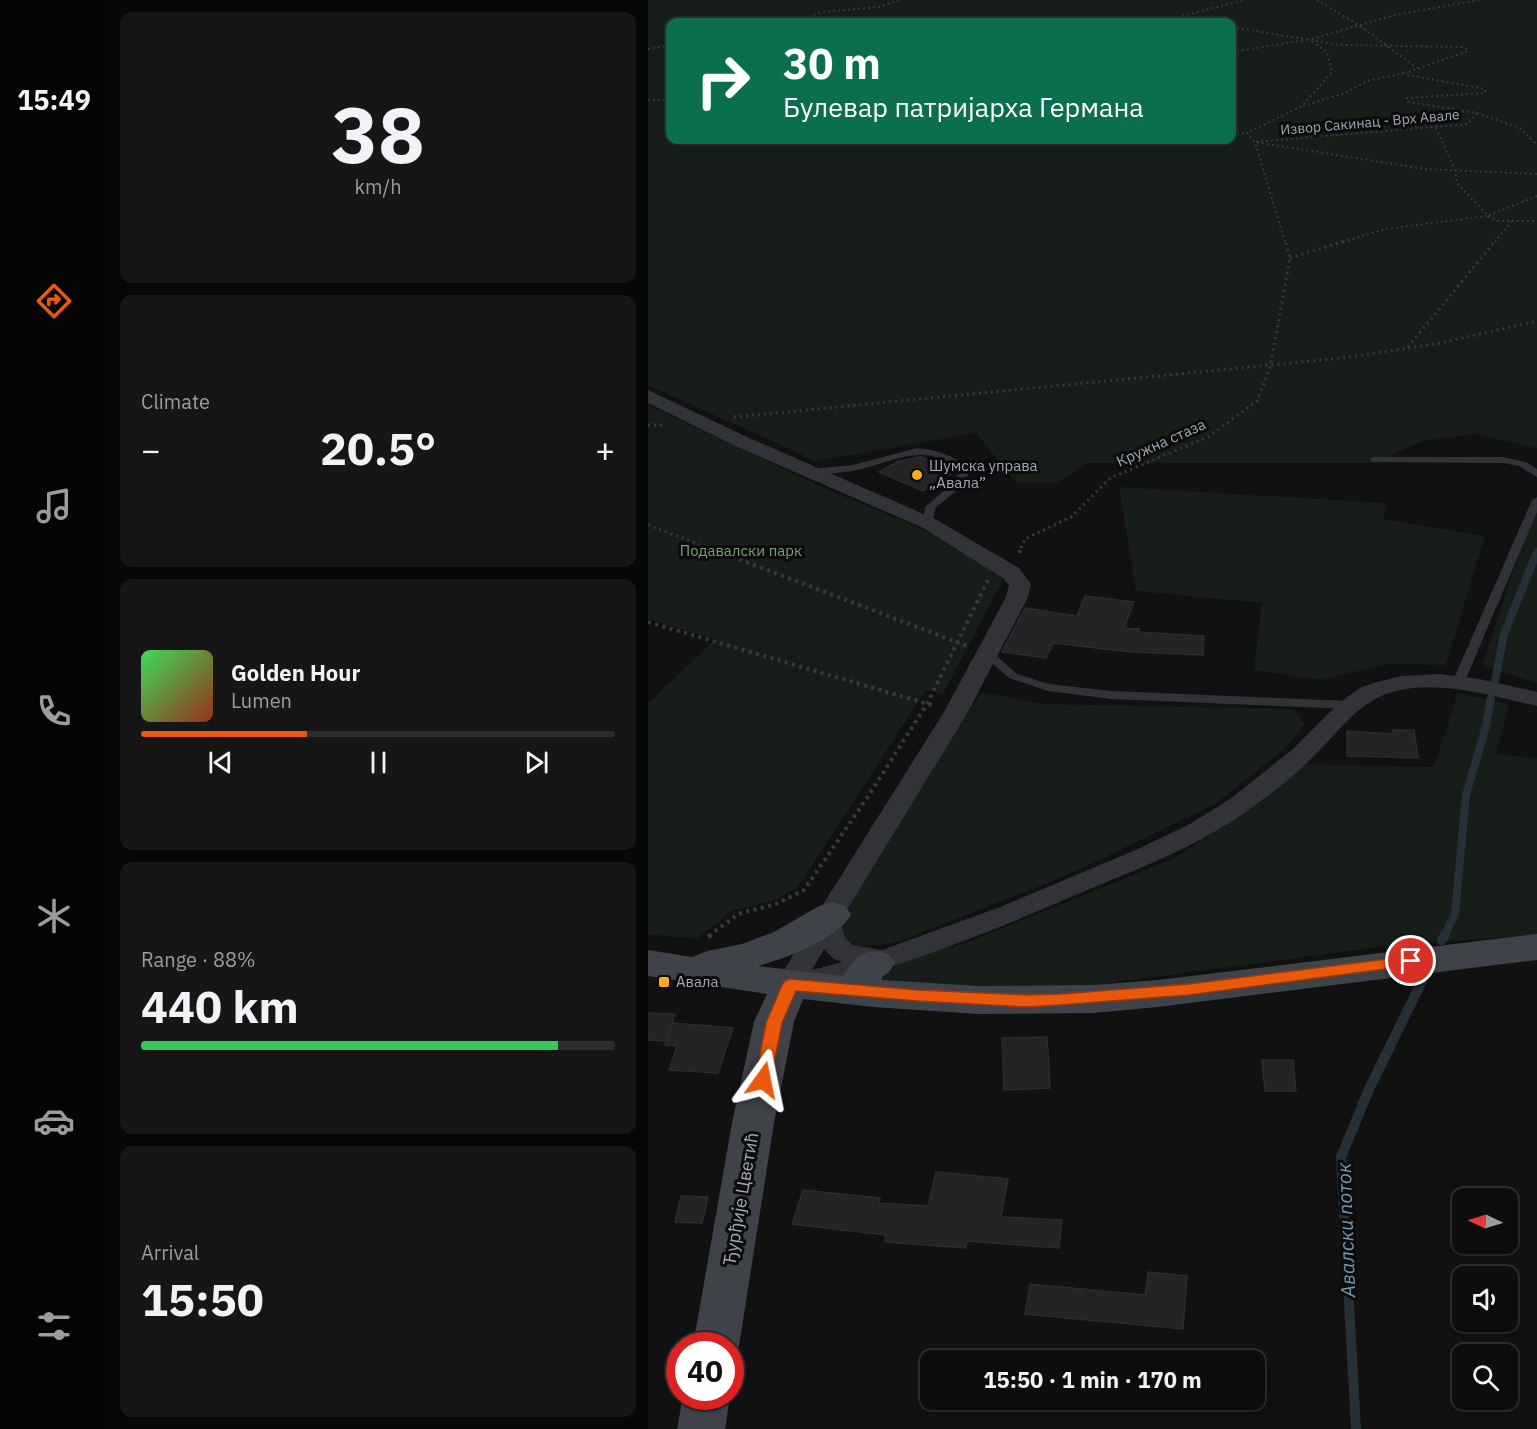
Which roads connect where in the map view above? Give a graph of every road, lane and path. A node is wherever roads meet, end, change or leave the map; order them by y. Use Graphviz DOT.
graph roads {
  1 [pos="899,0"];
  2 [pos="1245,0"];
  3 [pos="1317,0"];
  4 [pos="1479,0"];
  5 [pos="806,18"];
  6 [pos="1174,18"];
  7 [pos="1360,26"];
  8 [pos="1236,28"];
  9 [pos="1309,39"];
  10 [pos="666,46"];
  11 [pos="1388,46"];
  12 [pos="648,48"];
  13 [pos="1236,51"];
  14 [pos="1418,68"];
  15 [pos="1408,72"];
  16 [pos="648,100"];
  17 [pos="666,100"];
  18 [pos="1302,106"];
  19 [pos="1477,113"];
  20 [pos="1436,128"];
  21 [pos="1247,133"];
  22 [pos="1236,134"];
  23 [pos="1255,142"];
  24 [pos="1537,145"];
  25 [pos="1455,170"];
  26 [pos="1537,174"];
  27 [pos="1537,196"];
  28 [pos="1487,216"];
  29 [pos="1512,221"];
  30 [pos="1537,221"];
  31 [pos="1290,258"];
  32 [pos="1537,321"];
  33 [pos="1406,349"];
  34 [pos="1270,368"];
  35 [pos="648,396"];
  36 [pos="699,421"];
  37 [pos="1375,460"];
  38 [pos="810,472"];
  39 [pos="1537,474"];
  40 [pos="1537,500"];
  41 [pos="928,523"];
  42 [pos="648,525"];
  43 [pos="1011,573"];
  44 [pos="648,622"];
  45 [pos="957,642"];
  46 [pos="988,654"];
  47 [pos="1458,682"];
  48 [pos="1537,699"];
  49 [pos="927,704"];
  50 [pos="1349,705"];
  51 [pos="956,712"];
  52 [pos="829,918"];
  53 [pos="703,942"];
  54 [pos="1537,947"];
  55 [pos="659,964"];
  56 [pos="878,972"];
  57 [pos="790,985"];
  58 [pos="718,1332"];
  59 [pos="704,1410"];
  60 [pos="701,1429"];
  1 -- 5 [label="path"];
  2 -- 6 [label="path"];
  3 -- 7 [label="path"];
  4 -- 7 [label="path"];
  7 -- 9 [label="path"];
  7 -- 11 [label="path"];
  8 -- 9 [label="path"];
  9 -- 11 [label="path"];
  9 -- 13 [label="path"];
  9 -- 18 [label="path"];
  10 -- 12 [label="path"];
  11 -- 14 [label="path"];
  11 -- 14 [label="path"];
  14 -- 15 [label="path"];
  15 -- 18 [label="path"];
  15 -- 19 [label="path, Извор Сакинац - Врх Авале"];
  16 -- 17 [label="path"];
  18 -- 21 [label="path"];
  19 -- 20 [label="path, Извор Сакинац - Врх Авале"];
  19 -- 24 [label="path"];
  20 -- 23 [label="path, Извор Сакинац - Врх Авале"];
  20 -- 25 [label="path"];
  21 -- 22 [label="path"];
  21 -- 23 [label="path"];
  23 -- 25 [label="path, Извор Сакинац - Врх Авале"];
  23 -- 31 [label="path"];
  25 -- 26 [label="path, Извор Сакинац - Врх Авале"];
  25 -- 28 [label="path"];
  27 -- 28 [label="path"];
  28 -- 29 [label="path"];
  28 -- 31 [label="path"];
  29 -- 30 [label="path"];
  29 -- 33 [label="path"];
  31 -- 34 [label="path, Кружна стаза"];
  32 -- 33 [label="path"];
  33 -- 34 [label="path"];
  34 -- 36 [label="path"];
  34 -- 43 [label="path, Кружна стаза"];
  35 -- 36 [label="street"];
  36 -- 38 [label="street"];
  37 -- 39 [label="lane"];
  38 -- 41 [label="street"];
  38 -- 41 [label="lane"];
  40 -- 47 [label="lane"];
  41 -- 43 [label="street"];
  42 -- 45 [label="path"];
  43 -- 45 [label="path"];
  43 -- 46 [label="street"];
  44 -- 49 [label="path"];
  45 -- 49 [label="path"];
  46 -- 50 [label="lane"];
  46 -- 51 [label="street"];
  47 -- 48 [label="street"];
  47 -- 50 [label="street"];
  49 -- 51 [label="path"];
  49 -- 53 [label="path"];
  50 -- 56 [label="street"];
  51 -- 52 [label="street"];
  52 -- 55 [label="main road"];
  52 -- 56 [label="street"];
  52 -- 57 [label="street"];
  54 -- 56 [label="main road"];
  55 -- 57 [label="main road"];
  56 -- 57 [label="main road"];
  57 -- 58 [label="main road, Ђурђије Цветић"];
  59 -- 60 [label="main road"];
}
